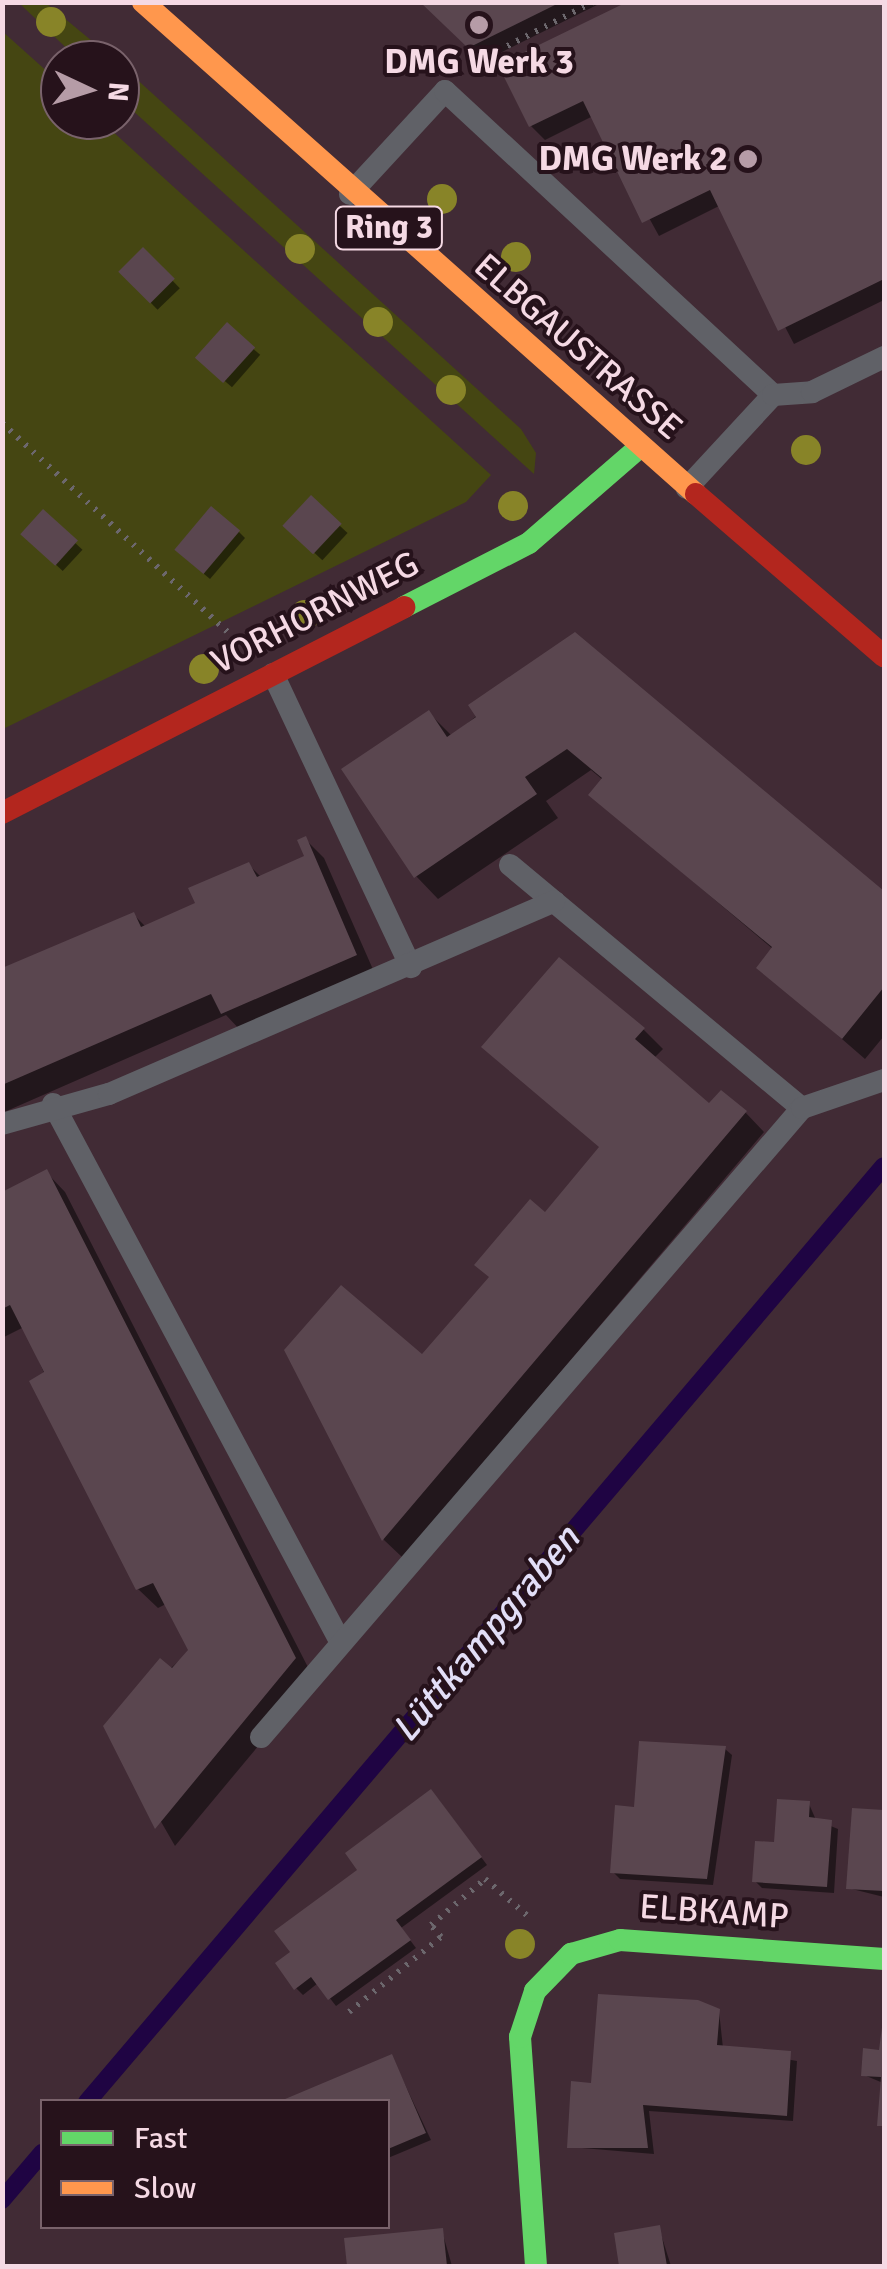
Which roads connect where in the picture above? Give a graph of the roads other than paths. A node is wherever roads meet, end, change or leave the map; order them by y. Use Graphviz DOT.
graph roads {
  1 [pos="143,2"];
  2 [pos="350,194"];
  3 [pos="884,357"];
  4 [pos="773,395"];
  5 [pos="640,447"];
  6 [pos="687,488"];
  7 [pos="884,656"];
  8 [pos="272,674"];
  9 [pos="2,813"];
  10 [pos="510,865"];
  11 [pos="554,901"];
  12 [pos="411,967"];
  13 [pos="884,1080"];
  14 [pos="53,1104"];
  15 [pos="802,1108"];
  16 [pos="2,1124"];
  17 [pos="341,1643"];
  18 [pos="261,1737"];
  19 [pos="884,1959"];
  20 [pos="536,2266"];
  1 -- 2 [label="street, ELBGAUSTRASSE / Ring 3"];
  2 -- 4 [label="lane"];
  2 -- 5 [label="street, ELBGAUSTRASSE / Ring 3"];
  3 -- 4 [label="lane"];
  4 -- 6 [label="lane"];
  5 -- 6 [label="street, ELBGAUSTRASSE / Ring 3"];
  5 -- 8 [label="street, VORHORNWEG"];
  6 -- 7 [label="street, ELBGAUSTRASSE / Ring 3"];
  8 -- 9 [label="street, VORHORNWEG"];
  8 -- 12 [label="lane"];
  10 -- 11 [label="lane"];
  11 -- 12 [label="lane"];
  11 -- 15 [label="lane"];
  12 -- 14 [label="lane"];
  13 -- 15 [label="lane"];
  14 -- 16 [label="lane"];
  14 -- 17 [label="lane"];
  15 -- 17 [label="lane"];
  17 -- 18 [label="lane"];
  19 -- 20 [label="street, ELBKAMP"];
}
